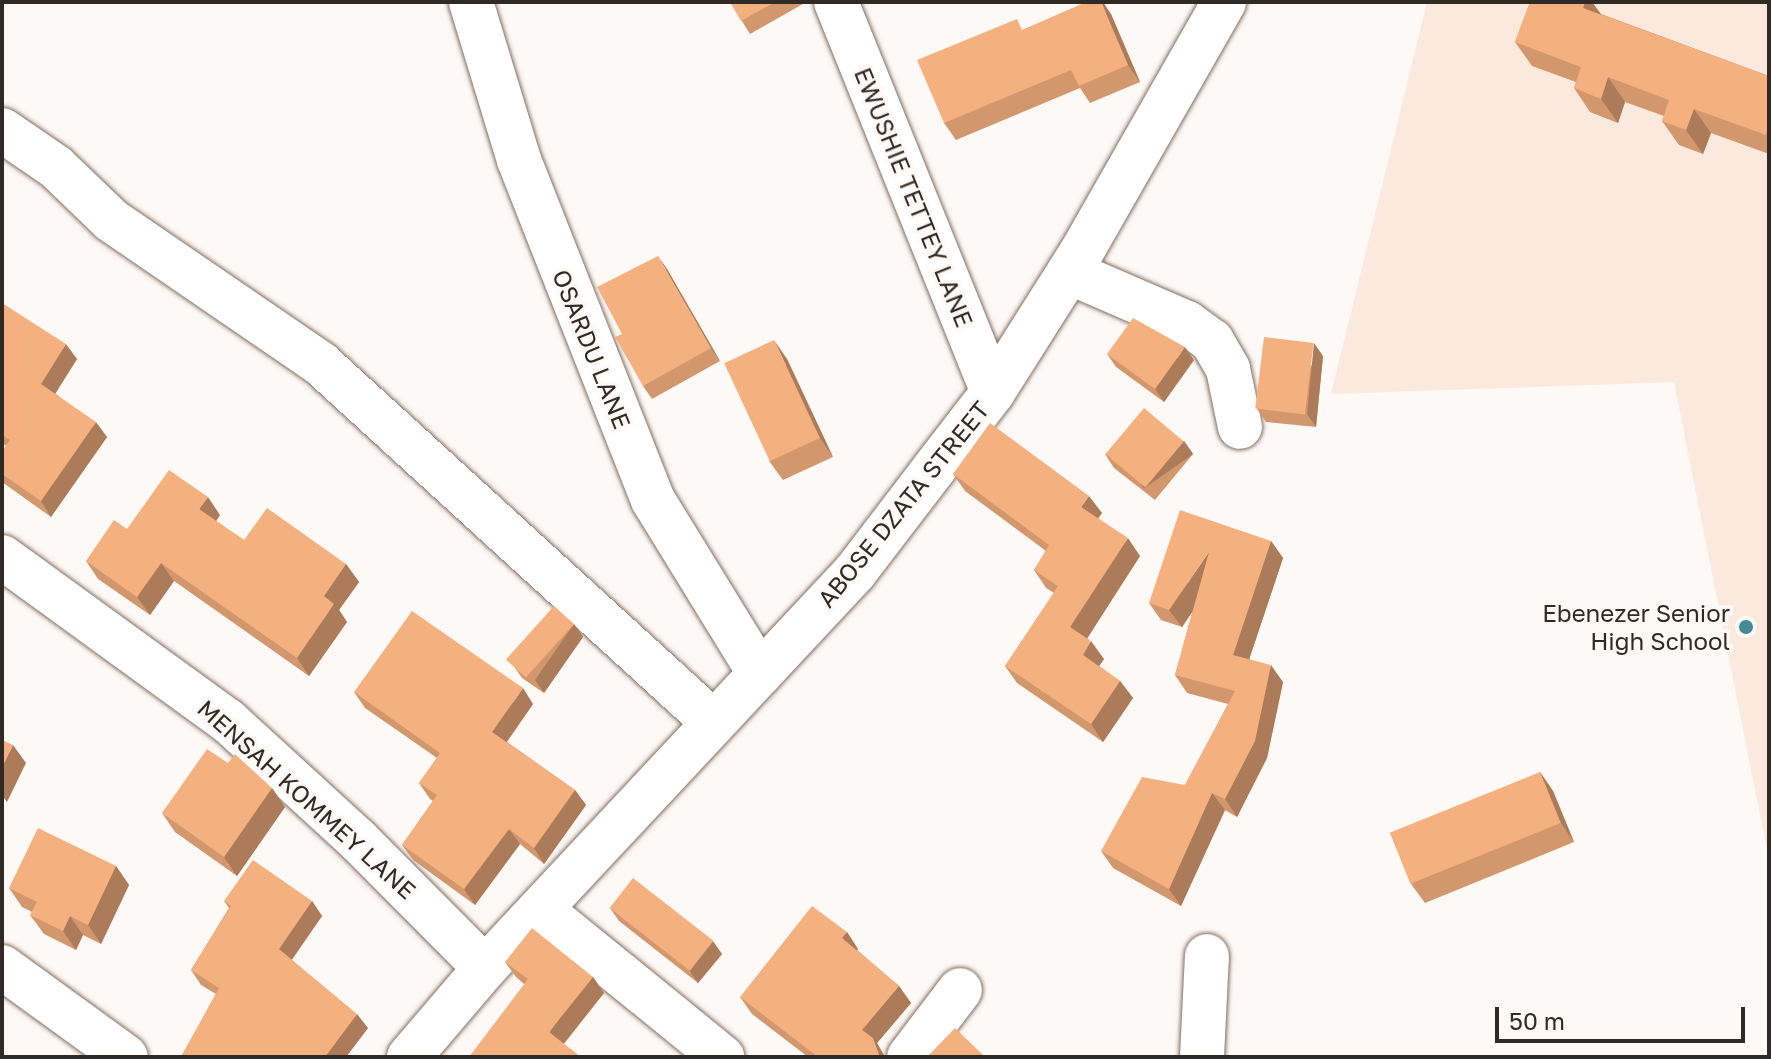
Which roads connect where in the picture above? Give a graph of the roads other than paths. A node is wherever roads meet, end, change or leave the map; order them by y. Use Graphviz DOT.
graph roads {
  1 [pos="471,2"];
  2 [pos="836,2"];
  3 [pos="1224,2"];
  4 [pos="2,130"];
  5 [pos="1069,272"];
  6 [pos="993,392"];
  7 [pos="1240,427"];
  8 [pos="2,557"];
  9 [pos="760,674"];
  10 [pos="712,721"];
  11 [pos="540,909"];
  12 [pos="1207,956"];
  13 [pos="2,967"];
  14 [pos="485,968"];
  15 [pos="960,990"];
  16 [pos="126,1057"];
  17 [pos="409,1057"];
  18 [pos="722,1057"];
  19 [pos="909,1057"];
  20 [pos="1202,1057"];
  1 -- 9 [label="street, OSARDU LANE"];
  2 -- 6 [label="street, EWUSHIE TETTEY LANE"];
  3 -- 5 [label="street, ABOSE DZATA STREET"];
  4 -- 10 [label="street"];
  5 -- 6 [label="street, ABOSE DZATA STREET"];
  5 -- 7 [label="street"];
  6 -- 9 [label="street, ABOSE DZATA STREET"];
  8 -- 14 [label="street, MENSAH KOMMEY LANE"];
  9 -- 10 [label="street, ABOSE DZATA STREET"];
  10 -- 11 [label="street, ABOSE DZATA STREET"];
  11 -- 14 [label="street, ABOSE DZATA STREET"];
  11 -- 18 [label="street"];
  12 -- 20 [label="street"];
  13 -- 16 [label="street"];
  14 -- 17 [label="street, ABOSE DZATA STREET"];
  15 -- 19 [label="street"];
}
